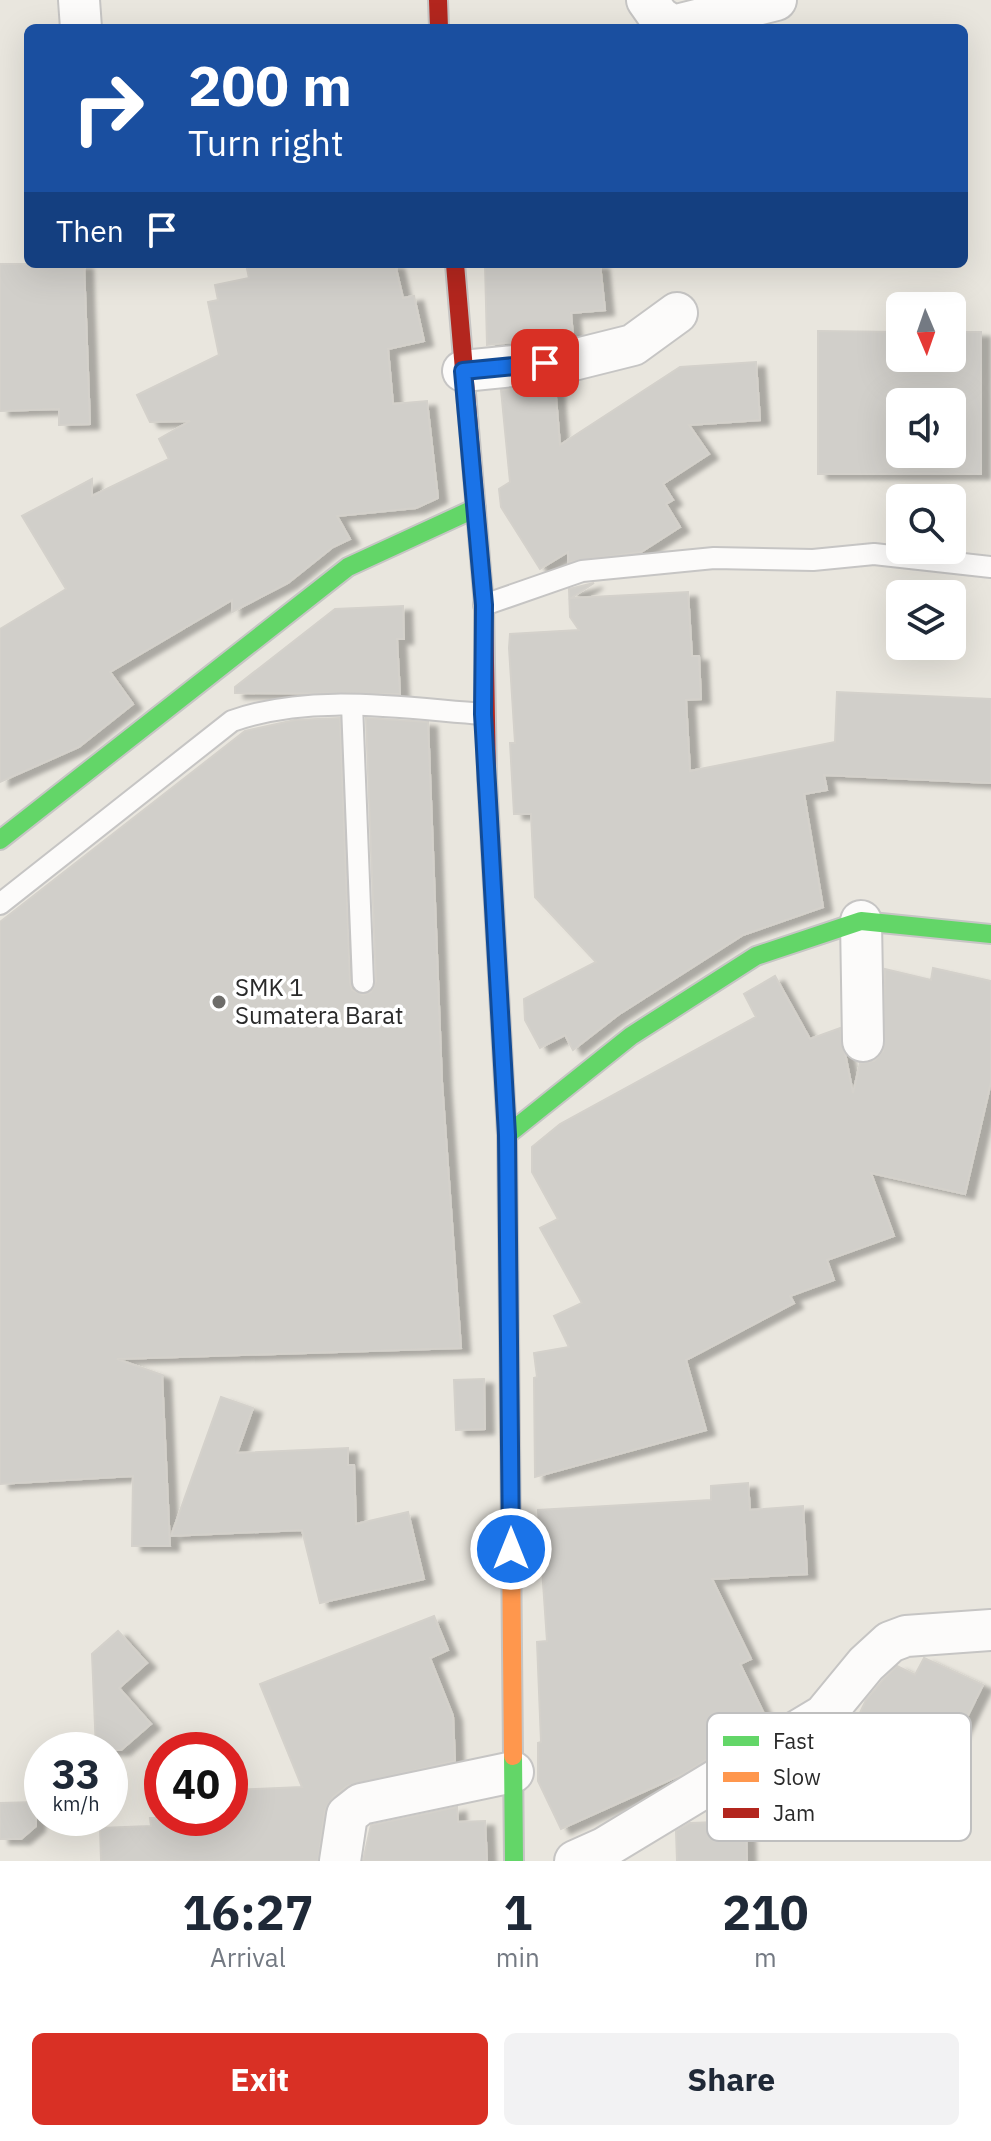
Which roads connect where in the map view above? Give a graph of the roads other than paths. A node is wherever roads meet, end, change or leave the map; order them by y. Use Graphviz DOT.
graph roads {
  1 [pos="79,0"];
  2 [pos="438,0"];
  3 [pos="647,0"];
  4 [pos="776,0"];
  5 [pos="81,24"];
  6 [pos="439,24"];
  7 [pos="670,24"];
  8 [pos="681,24"];
  9 [pos="455,268"];
  10 [pos="677,313"];
  11 [pos="463,371"];
  12 [pos="476,508"];
  13 [pos="991,567"];
  14 [pos="484,605"];
  15 [pos="352,705"];
  16 [pos="483,714"];
  17 [pos="0,840"];
  18 [pos="0,904"];
  19 [pos="861,921"];
  20 [pos="991,934"];
  21 [pos="363,982"];
  22 [pos="863,1041"];
  23 [pos="507,1135"];
  24 [pos="991,1630"];
  25 [pos="826,1713"];
  26 [pos="513,1772"];
  27 [pos="707,1786"];
  28 [pos="340,1861"];
  29 [pos="514,1861"];
  30 [pos="575,1861"];
  1 -- 5 [label="street"];
  2 -- 6 [label="street"];
  3 -- 7 [label="street"];
  4 -- 8 [label="street"];
  9 -- 11 [label="street"];
  10 -- 11 [label="street"];
  11 -- 12 [label="street"];
  12 -- 14 [label="street"];
  12 -- 17 [label="street"];
  13 -- 14 [label="lane"];
  14 -- 16 [label="street"];
  15 -- 16 [label="lane"];
  15 -- 18 [label="lane"];
  15 -- 21 [label="lane"];
  16 -- 23 [label="street"];
  19 -- 20 [label="street"];
  19 -- 22 [label="street"];
  19 -- 23 [label="street"];
  23 -- 26 [label="street"];
  24 -- 25 [label="street"];
  26 -- 28 [label="street"];
  26 -- 29 [label="street"];
  27 -- 30 [label="street"];
}
